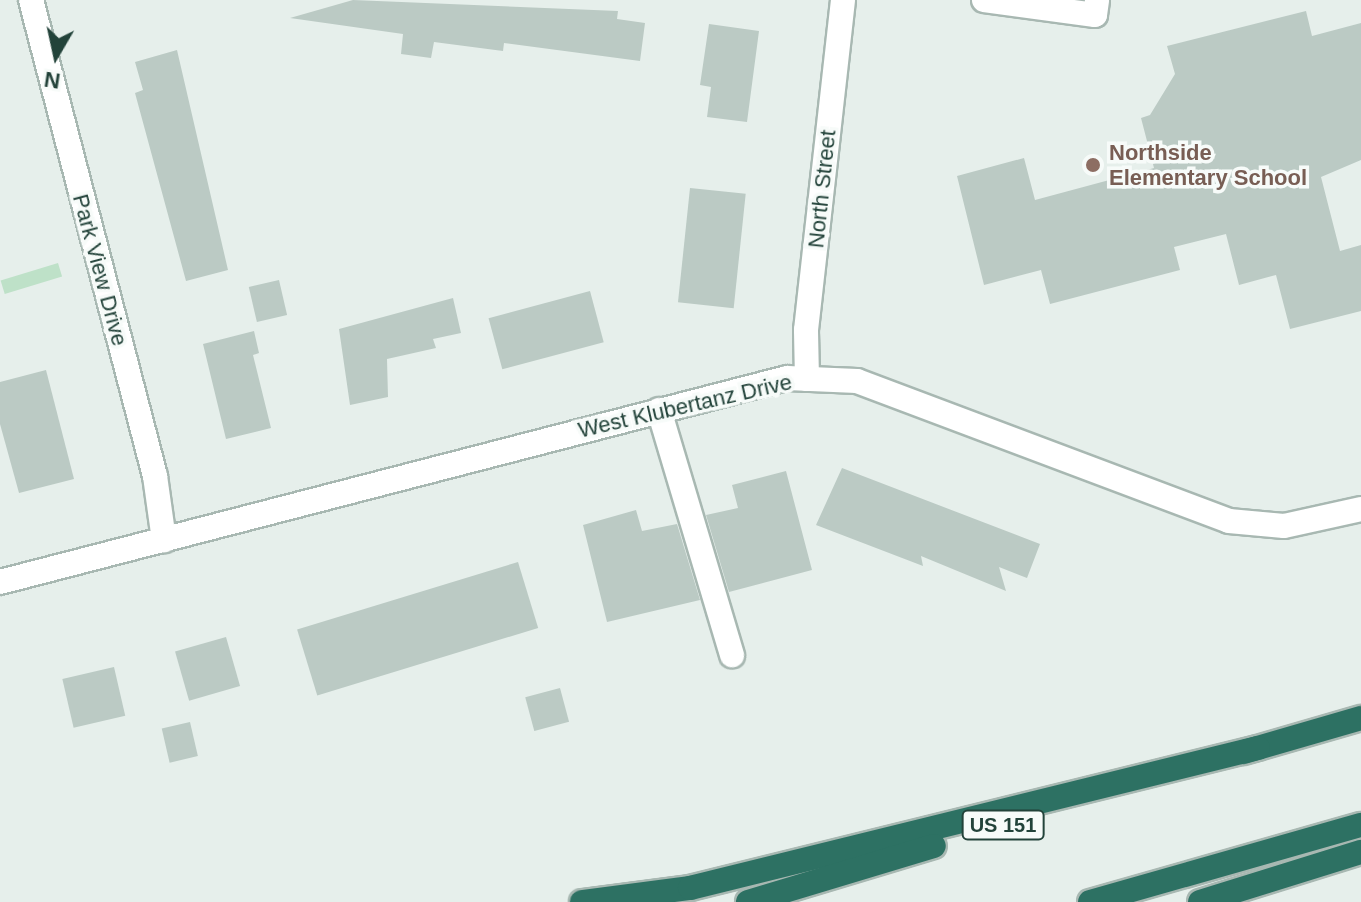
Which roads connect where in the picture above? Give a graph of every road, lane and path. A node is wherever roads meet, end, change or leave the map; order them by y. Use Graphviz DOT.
graph roads {
  1 [pos="31,0"];
  2 [pos="843,0"];
  3 [pos="984,0"];
  4 [pos="1097,0"];
  5 [pos="1018,2"];
  6 [pos="807,379"];
  7 [pos="659,410"];
  8 [pos="1361,509"];
  9 [pos="164,540"];
  10 [pos="0,582"];
  11 [pos="732,655"];
  12 [pos="1361,718"];
  13 [pos="1258,748"];
  14 [pos="1361,825"];
  15 [pos="1361,852"];
  16 [pos="582,902"];
  17 [pos="748,902"];
  18 [pos="1090,902"];
  19 [pos="1200,902"];
  1 -- 9 [label="street, Park View Drive"];
  2 -- 6 [label="street, North Street"];
  3 -- 5 [label="street"];
  4 -- 5 [label="street"];
  6 -- 7 [label="street, West Klubertanz Drive"];
  6 -- 8 [label="street, West Klubertanz Drive"];
  7 -- 9 [label="street, West Klubertanz Drive"];
  7 -- 11 [label="street"];
  9 -- 10 [label="street, West Klubertanz Drive"];
  12 -- 13 [label="highway, US 151"];
  13 -- 16 [label="highway"];
  13 -- 17 [label="highway, US 151"];
  14 -- 18 [label="highway"];
  15 -- 19 [label="highway"];
}
